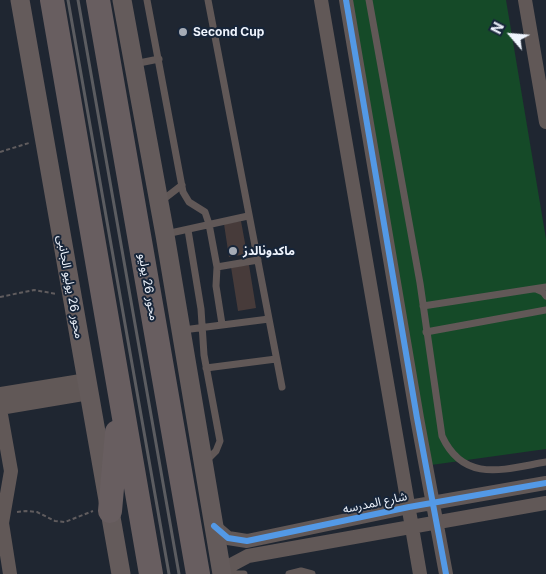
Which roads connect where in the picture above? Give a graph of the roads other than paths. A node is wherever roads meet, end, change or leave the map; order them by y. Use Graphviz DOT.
graph roads {
  1 [pos="20,0"];
  2 [pos="52,0"];
  3 [pos="122,0"];
  4 [pos="148,0"];
  5 [pos="208,0"];
  6 [pos="321,0"];
  7 [pos="346,0"];
  8 [pos="369,0"];
  9 [pos="525,0"];
  10 [pos="101,4"];
  11 [pos="159,59"];
  12 [pos="134,64"];
  13 [pos="541,68"];
  14 [pos="546,117"];
  15 [pos="546,122"];
  16 [pos="182,185"];
  17 [pos="158,203"];
  18 [pos="248,216"];
  19 [pos="209,224"];
  20 [pos="188,230"];
  21 [pos="164,235"];
  22 [pos="258,260"];
  23 [pos="217,267"];
  24 [pos="546,287"];
  25 [pos="536,289"];
  26 [pos="546,296"];
  27 [pos="423,306"];
  28 [pos="546,310"];
  29 [pos="269,319"];
  30 [pos="222,324"];
  31 [pos="202,327"];
  32 [pos="180,331"];
  33 [pos="426,332"];
  34 [pos="276,359"];
  35 [pos="206,368"];
  36 [pos="88,386"];
  37 [pos="282,387"];
  38 [pos="0,394"];
  39 [pos="211,396"];
  40 [pos="120,400"];
  41 [pos="192,400"];
  42 [pos="0,408"];
  43 [pos="546,462"];
  44 [pos="203,464"];
  45 [pos="546,483"];
  46 [pos="433,502"];
  47 [pos="546,503"];
  48 [pos="109,507"];
  49 [pos="409,507"];
  50 [pos="437,522"];
  51 [pos="214,526"];
  52 [pos="412,527"];
  53 [pos="10,574"];
  54 [pos="121,574"];
  55 [pos="151,574"];
  56 [pos="198,574"];
  57 [pos="223,574"];
  58 [pos="235,574"];
  59 [pos="244,574"];
  60 [pos="289,574"];
  61 [pos="312,574"];
  62 [pos="420,574"];
  63 [pos="446,574"];
  1 -- 36 [label="main road, محور 26 يوليو الجانبى"];
  2 -- 40 [label="highway"];
  3 -- 12 [label="main road"];
  4 -- 11 [label="lane"];
  5 -- 18 [label="lane"];
  6 -- 49 [label="street"];
  7 -- 46 [label="street"];
  8 -- 27 [label="lane"];
  9 -- 13 [label="street"];
  10 -- 56 [label="highway, محور 26 يوليو"];
  11 -- 12 [label="lane"];
  11 -- 16 [label="lane"];
  12 -- 17 [label="main road"];
  13 -- 14 [label="street"];
  14 -- 15 [label="street"];
  16 -- 17 [label="lane"];
  16 -- 19 [label="lane"];
  17 -- 21 [label="main road"];
  18 -- 19 [label="lane"];
  18 -- 22 [label="lane"];
  19 -- 20 [label="lane"];
  19 -- 23 [label="lane"];
  20 -- 21 [label="lane"];
  20 -- 31 [label="lane"];
  21 -- 32 [label="main road"];
  22 -- 23 [label="lane"];
  22 -- 29 [label="lane"];
  23 -- 30 [label="lane"];
  24 -- 25 [label="lane"];
  25 -- 26 [label="lane"];
  25 -- 27 [label="lane"];
  27 -- 33 [label="lane"];
  28 -- 33 [label="lane"];
  29 -- 30 [label="lane"];
  29 -- 34 [label="lane"];
  30 -- 31 [label="lane"];
  31 -- 32 [label="lane"];
  31 -- 35 [label="lane"];
  32 -- 41 [label="main road"];
  33 -- 43 [label="lane"];
  34 -- 35 [label="lane"];
  34 -- 37 [label="lane"];
  35 -- 39 [label="lane"];
  36 -- 38 [label="street"];
  36 -- 42 [label="street"];
  36 -- 48 [label="main road, محور 26 يوليو الجانبى"];
  39 -- 41 [label="lane"];
  39 -- 44 [label="lane"];
  40 -- 48 [label="highway"];
  40 -- 55 [label="highway"];
  41 -- 44 [label="main road"];
  42 -- 53 [label="street"];
  44 -- 51 [label="main road"];
  45 -- 46 [label="street, شارع المدرسه"];
  46 -- 49 [label="street, شارع المدرسه"];
  46 -- 50 [label="street"];
  47 -- 50 [label="street"];
  48 -- 54 [label="main road, محور 26 يوليو الجانبى"];
  49 -- 51 [label="street, شارع المدرسه"];
  49 -- 52 [label="street"];
  50 -- 52 [label="street"];
  50 -- 63 [label="street"];
  51 -- 57 [label="main road"];
  52 -- 57 [label="street"];
  52 -- 62 [label="street"];
  58 -- 59 [label="lane"];
  60 -- 61 [label="lane"];
}
